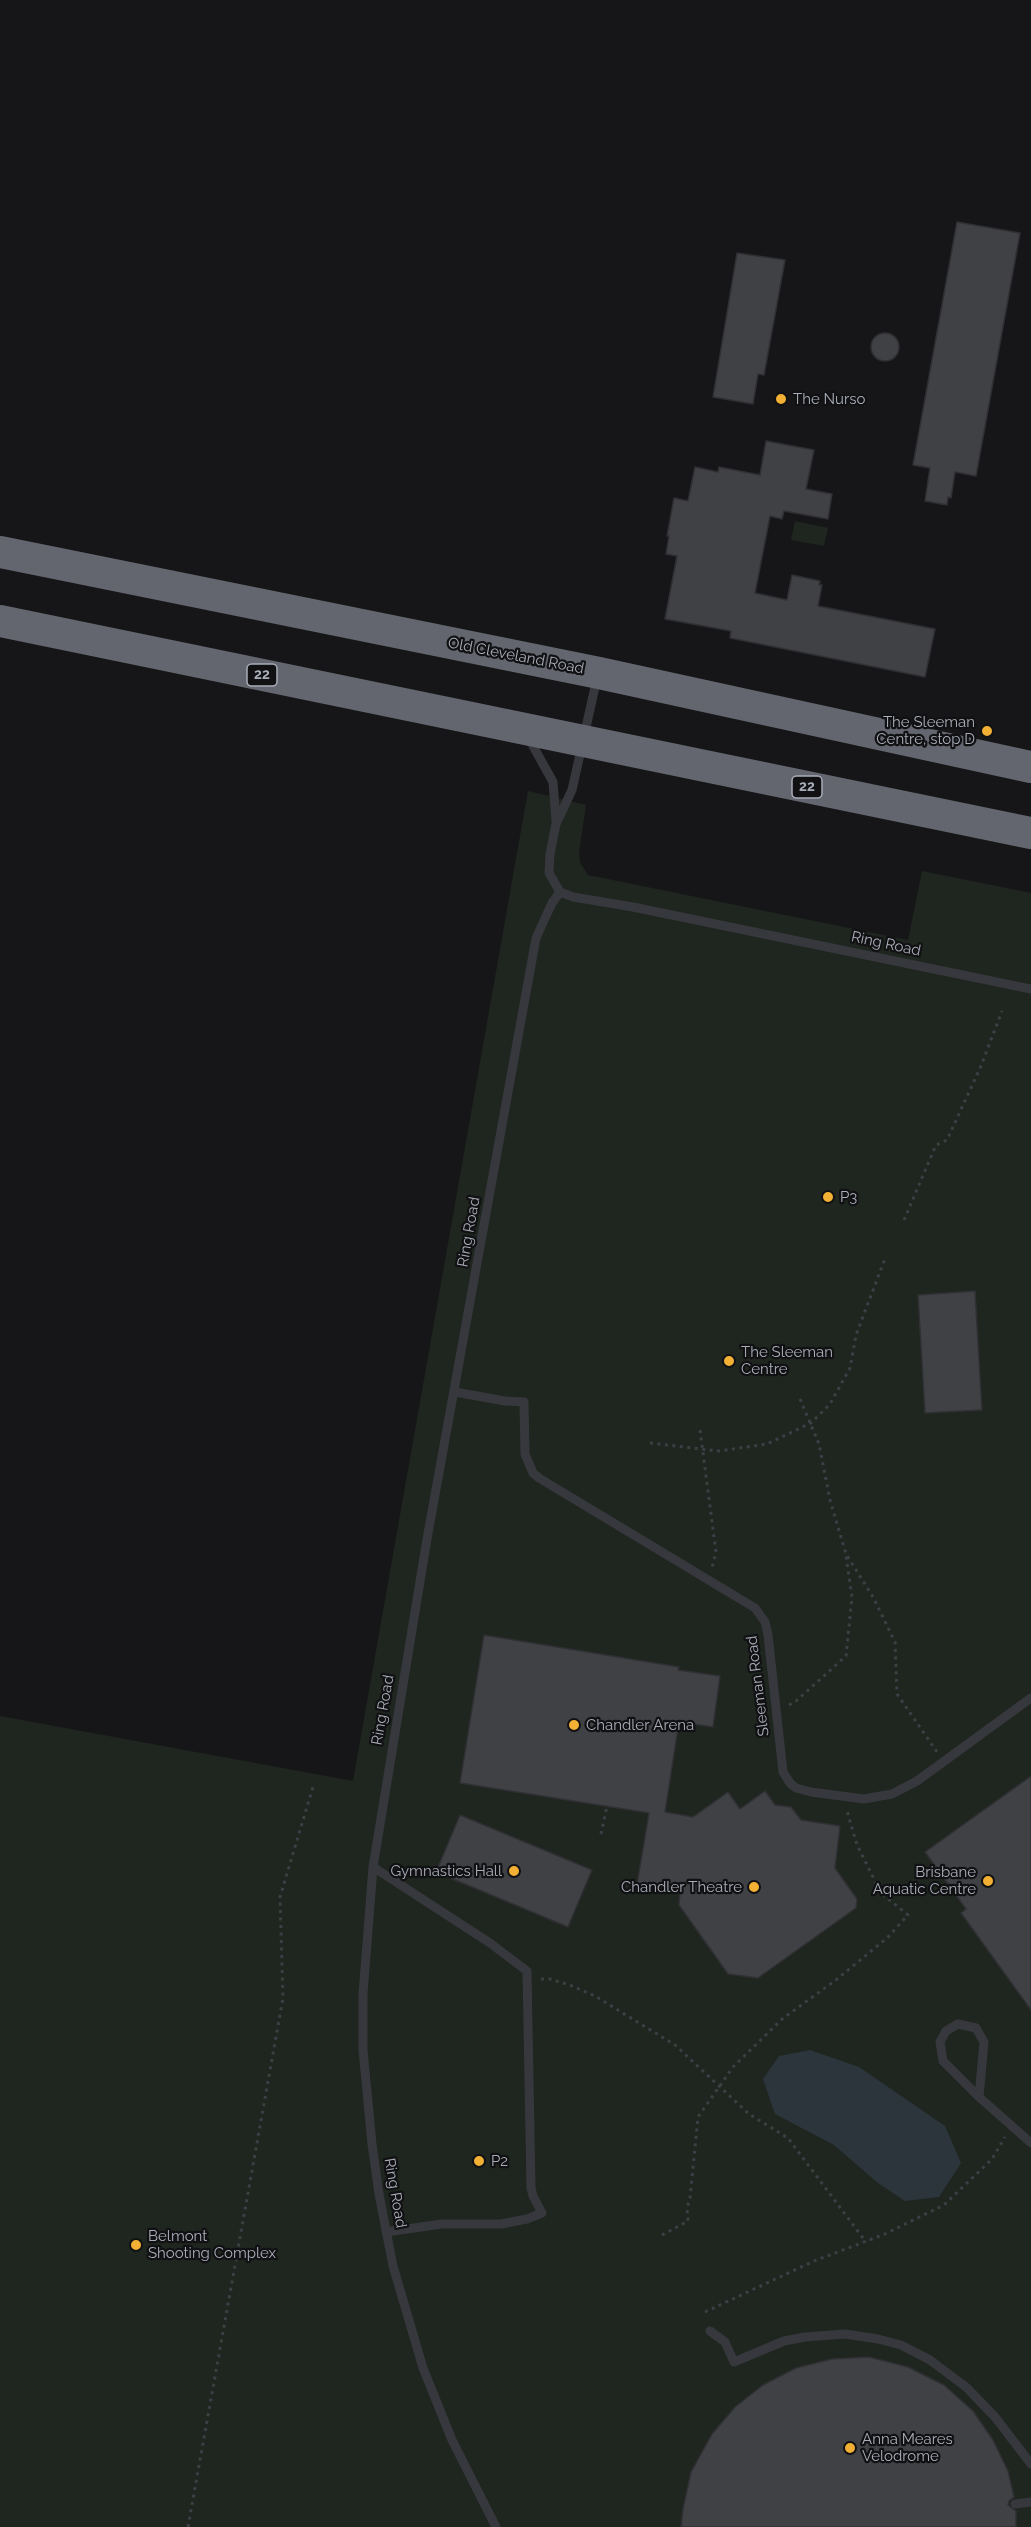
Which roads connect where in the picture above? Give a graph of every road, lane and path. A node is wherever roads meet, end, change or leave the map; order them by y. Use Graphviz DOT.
graph roads {
  1 [pos="0,552"];
  2 [pos="0,621"];
  3 [pos="599,673"];
  4 [pos="523,729"];
  5 [pos="583,741"];
  6 [pos="1031,767"];
  7 [pos="556,824"];
  8 [pos="1031,833"];
  9 [pos="560,892"];
  10 [pos="1031,989"];
  11 [pos="1002,1011"];
  12 [pos="904,1220"];
  13 [pos="886,1256"];
  14 [pos="455,1392"];
  15 [pos="800,1399"];
  16 [pos="811,1422"];
  17 [pos="700,1430"];
  18 [pos="650,1443"];
  19 [pos="702,1450"];
  20 [pos="846,1554"];
  21 [pos="729,1591"];
  22 [pos="1031,1698"];
  23 [pos="777,1711"];
  24 [pos="944,1762"];
  25 [pos="313,1787"];
  26 [pos="848,1797"];
  27 [pos="607,1806"];
  28 [pos="601,1834"];
  29 [pos="373,1867"];
  30 [pos="528,1980"];
  31 [pos="718,2087"];
  32 [pos="979,2097"];
  33 [pos="1009,2124"];
  34 [pos="1031,2143"];
  35 [pos="386,2232"];
  36 [pos="662,2235"];
  37 [pos="866,2242"];
  38 [pos="705,2312"];
  39 [pos="710,2331"];
  40 [pos="1031,2464"];
  41 [pos="1031,2502"];
  42 [pos="1015,2504"];
  43 [pos="188,2527"];
  44 [pos="496,2527"];
  1 -- 3 [label="highway, Old Cleveland Road"];
  2 -- 4 [label="highway, 22"];
  3 -- 5 [label="lane"];
  3 -- 6 [label="highway, Old Cleveland Road"];
  4 -- 5 [label="highway, 22"];
  4 -- 7 [label="lane"];
  5 -- 7 [label="lane"];
  5 -- 8 [label="highway, 22"];
  7 -- 9 [label="lane"];
  9 -- 10 [label="lane, Ring Road"];
  9 -- 14 [label="lane, Ring Road"];
  11 -- 12 [label="path"];
  13 -- 16 [label="path"];
  14 -- 21 [label="lane, Sleeman Road"];
  14 -- 29 [label="lane, Ring Road"];
  15 -- 16 [label="path"];
  16 -- 19 [label="path"];
  16 -- 20 [label="path"];
  17 -- 19 [label="path"];
  18 -- 19 [label="path"];
  19 -- 21 [label="path"];
  20 -- 23 [label="path"];
  20 -- 24 [label="path"];
  21 -- 23 [label="lane, Sleeman Road"];
  22 -- 24 [label="lane, Sleeman Road"];
  23 -- 26 [label="lane, Sleeman Road"];
  24 -- 26 [label="lane, Sleeman Road"];
  25 -- 43 [label="path"];
  26 -- 31 [label="path"];
  27 -- 28 [label="path"];
  29 -- 30 [label="lane"];
  29 -- 35 [label="lane, Ring Road"];
  30 -- 31 [label="path"];
  30 -- 35 [label="lane"];
  31 -- 36 [label="path"];
  31 -- 37 [label="path"];
  32 -- 32 [label="lane"];
  32 -- 33 [label="lane"];
  33 -- 34 [label="lane"];
  33 -- 37 [label="path"];
  35 -- 44 [label="lane, Ring Road"];
  37 -- 38 [label="path"];
  39 -- 40 [label="lane"];
  41 -- 42 [label="lane"];
}
